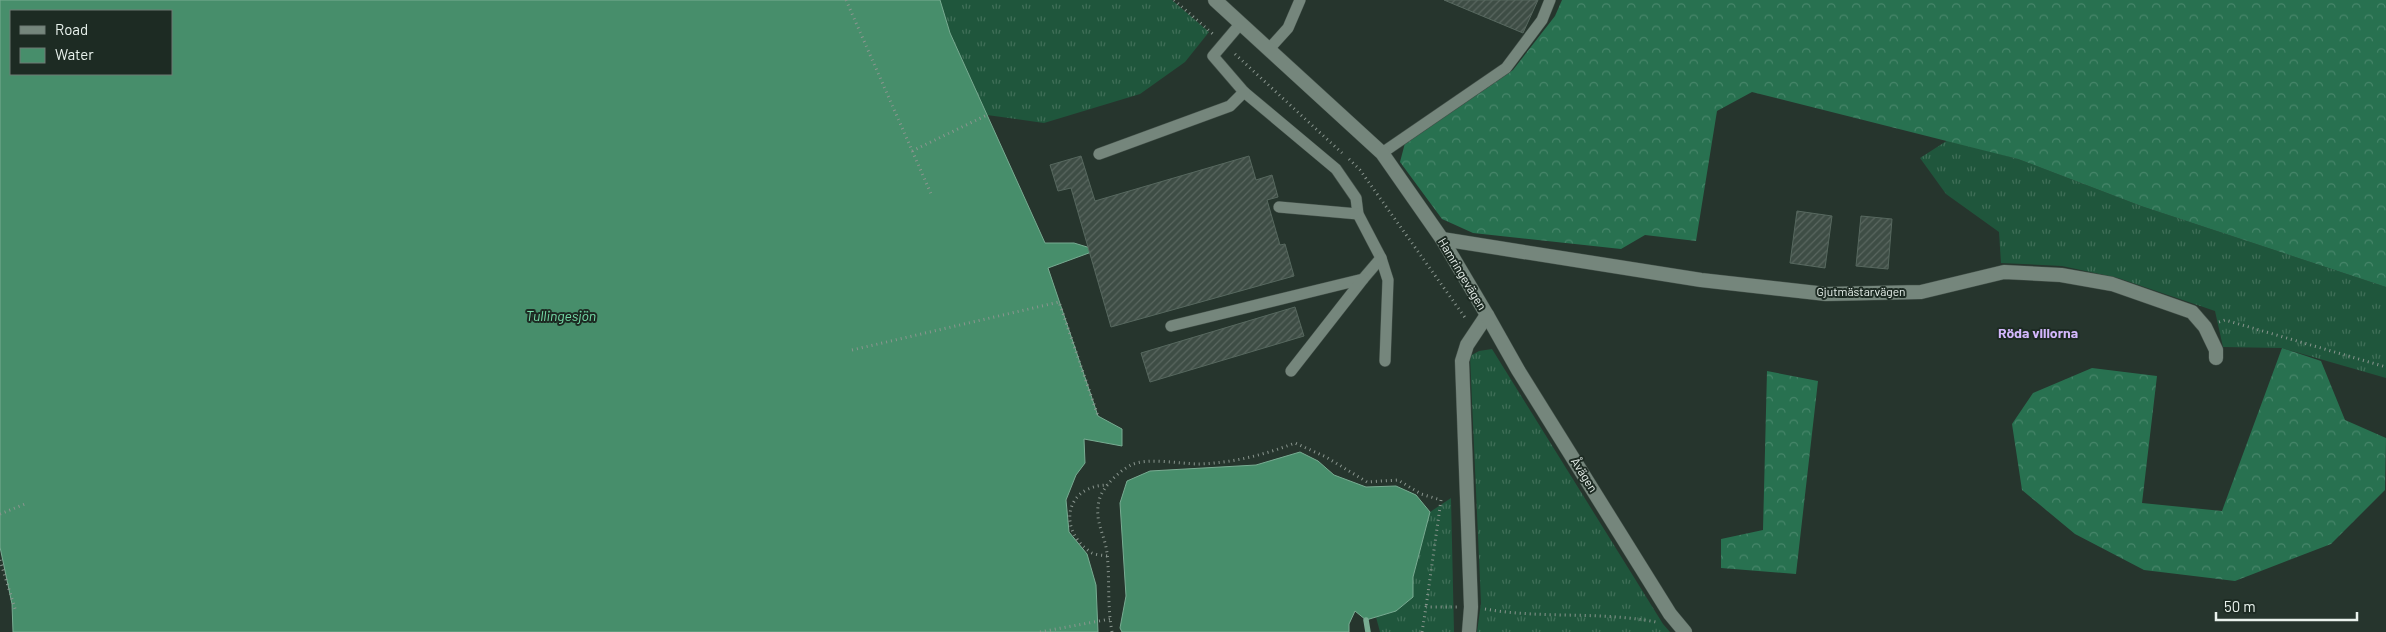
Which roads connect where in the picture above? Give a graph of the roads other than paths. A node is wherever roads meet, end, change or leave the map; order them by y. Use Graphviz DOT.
graph roads {
  1 [pos="1215,0"];
  2 [pos="1300,0"];
  3 [pos="1550,0"];
  4 [pos="1241,24"];
  5 [pos="1269,49"];
  6 [pos="1244,92"];
  7 [pos="1382,153"];
  8 [pos="1099,154"];
  9 [pos="1279,207"];
  10 [pos="1358,214"];
  11 [pos="1442,239"];
  12 [pos="1381,258"];
  13 [pos="1363,279"];
  14 [pos="1487,315"];
  15 [pos="1171,326"];
  16 [pos="2216,358"];
  17 [pos="1385,360"];
  18 [pos="1291,371"];
  19 [pos="1683,630"];
  20 [pos="1469,632"];
  1 -- 4 [label="street, Hamringevägen"];
  2 -- 5 [label="lane"];
  3 -- 7 [label="lane"];
  4 -- 5 [label="street, Hamringevägen"];
  4 -- 6 [label="lane"];
  5 -- 7 [label="street, Hamringevägen"];
  6 -- 8 [label="lane"];
  6 -- 10 [label="lane"];
  7 -- 11 [label="street, Hamringevägen"];
  9 -- 10 [label="lane"];
  10 -- 12 [label="lane"];
  11 -- 14 [label="street, Hamringevägen"];
  11 -- 16 [label="street, Gjutmästarvägen"];
  12 -- 13 [label="lane"];
  12 -- 17 [label="lane"];
  13 -- 15 [label="lane"];
  13 -- 18 [label="lane"];
  14 -- 19 [label="street, Åvägen"];
  14 -- 20 [label="street, Hamringevägen"];
}
